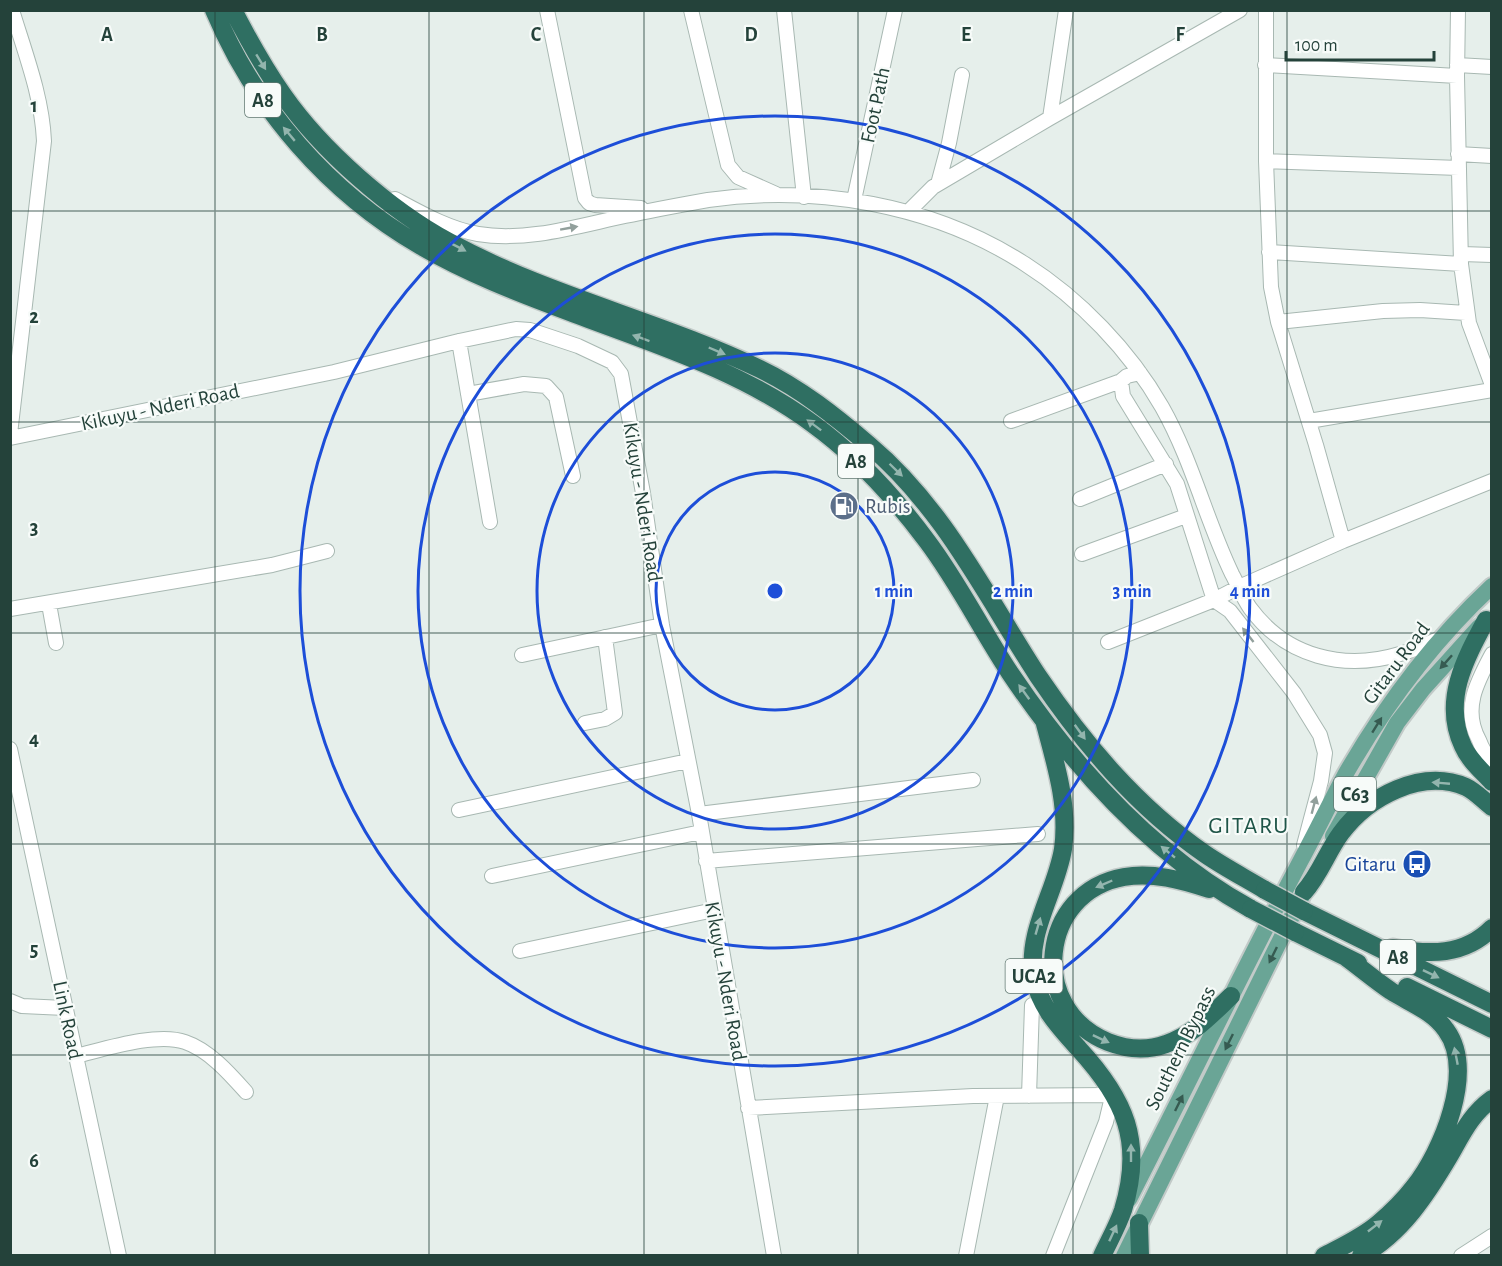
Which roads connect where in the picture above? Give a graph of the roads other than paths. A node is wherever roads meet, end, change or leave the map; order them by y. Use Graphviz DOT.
graph roads {
  1 [pos="12,10"];
  2 [pos="214,10"];
  3 [pos="233,10"];
  4 [pos="547,10"];
  5 [pos="691,10"];
  6 [pos="784,10"];
  7 [pos="895,10"];
  8 [pos="1066,10"];
  9 [pos="1240,10"];
  10 [pos="1266,10"];
  11 [pos="1458,10"];
  12 [pos="1265,65"];
  13 [pos="1491,67"];
  14 [pos="1457,70"];
  15 [pos="962,75"];
  16 [pos="1050,118"];
  17 [pos="1491,156"];
  18 [pos="1266,161"];
  19 [pos="1459,161"];
  20 [pos="343,164"];
  21 [pos="938,184"];
  22 [pos="780,195"];
  23 [pos="804,196"];
  24 [pos="854,200"];
  25 [pos="658,210"];
  26 [pos="908,212"];
  27 [pos="1269,252"];
  28 [pos="1491,255"];
  29 [pos="1462,259"];
  30 [pos="1466,313"];
  31 [pos="1278,322"];
  32 [pos="459,341"];
  33 [pos="1140,373"];
  34 [pos="1121,381"];
  35 [pos="1491,385"];
  36 [pos="1491,390"];
  37 [pos="468,394"];
  38 [pos="1011,421"];
  39 [pos="1309,421"];
  40 [pos="10,436"];
  41 [pos="1166,464"];
  42 [pos="573,476"];
  43 [pos="1491,481"];
  44 [pos="1080,499"];
  45 [pos="1186,516"];
  46 [pos="490,522"];
  47 [pos="1342,541"];
  48 [pos="327,551"];
  49 [pos="1082,554"];
  50 [pos="1491,586"];
  51 [pos="1239,587"];
  52 [pos="1214,600"];
  53 [pos="49,604"];
  54 [pos="10,609"];
  55 [pos="1489,617"];
  56 [pos="662,625"];
  57 [pos="606,637"];
  58 [pos="1443,637"];
  59 [pos="1108,642"];
  60 [pos="56,643"];
  61 [pos="1491,654"];
  62 [pos="522,655"];
  63 [pos="1043,717"];
  64 [pos="585,723"];
  65 [pos="10,749"];
  66 [pos="1491,760"];
  67 [pos="688,761"];
  68 [pos="973,780"];
  69 [pos="1491,782"];
  70 [pos="1491,807"];
  71 [pos="459,810"];
  72 [pos="699,814"];
  73 [pos="701,832"];
  74 [pos="1038,834"];
  75 [pos="706,861"];
  76 [pos="1301,861"];
  77 [pos="492,876"];
  78 [pos="1304,892"];
  79 [pos="1222,893"];
  80 [pos="714,910"];
  81 [pos="1491,928"];
  82 [pos="1362,939"];
  83 [pos="520,951"];
  84 [pos="1347,958"];
  85 [pos="1231,996"];
  86 [pos="10,1001"];
  87 [pos="1491,1004"];
  88 [pos="1032,1005"];
  89 [pos="65,1008"];
  90 [pos="1491,1029"];
  91 [pos="75,1056"];
  92 [pos="246,1092"];
  93 [pos="997,1096"];
  94 [pos="1029,1096"];
  95 [pos="1491,1099"];
  96 [pos="748,1108"];
  97 [pos="1123,1211"];
  98 [pos="1139,1223"];
  99 [pos="1491,1236"];
  100 [pos="119,1256"];
  101 [pos="774,1256"];
  102 [pos="966,1256"];
  103 [pos="1053,1256"];
  104 [pos="1102,1256"];
  105 [pos="1124,1256"];
  106 [pos="1140,1256"];
  107 [pos="1324,1256"];
  108 [pos="1361,1256"];
  109 [pos="1461,1256"];
  1 -- 40 [label="street"];
  63 -- 2 [label="highway, A8, one-way"];
  3 -- 20 [label="highway, A8, one-way"];
  4 -- 25 [label="street"];
  5 -- 22 [label="street"];
  6 -- 23 [label="street"];
  7 -- 24 [label="street, Foot Path"];
  8 -- 16 [label="street"];
  9 -- 16 [label="street"];
  10 -- 12 [label="street"];
  11 -- 14 [label="street"];
  12 -- 14 [label="street"];
  12 -- 18 [label="street"];
  13 -- 14 [label="street"];
  14 -- 19 [label="street"];
  15 -- 21 [label="street"];
  16 -- 21 [label="street"];
  17 -- 19 [label="street"];
  18 -- 19 [label="street"];
  18 -- 27 [label="street"];
  19 -- 29 [label="street"];
  20 -- 25 [label="street, one-way"];
  20 -- 82 [label="highway, A8, one-way, bridge"];
  21 -- 26 [label="street"];
  22 -- 23 [label="street"];
  22 -- 25 [label="street"];
  23 -- 24 [label="street"];
  24 -- 26 [label="street"];
  26 -- 33 [label="street"];
  27 -- 29 [label="street"];
  27 -- 31 [label="street"];
  28 -- 29 [label="street"];
  29 -- 30 [label="street"];
  30 -- 31 [label="street"];
  30 -- 35 [label="street"];
  31 -- 39 [label="street"];
  32 -- 37 [label="street"];
  32 -- 40 [label="street, Kikuyu - Nderi Road"];
  32 -- 56 [label="street, Kikuyu - Nderi Road"];
  33 -- 34 [label="street"];
  33 -- 51 [label="street"];
  34 -- 38 [label="street"];
  34 -- 41 [label="street"];
  36 -- 39 [label="street"];
  37 -- 42 [label="street"];
  37 -- 46 [label="street"];
  39 -- 47 [label="street"];
  41 -- 44 [label="street"];
  41 -- 45 [label="street"];
  43 -- 47 [label="street"];
  45 -- 49 [label="street"];
  45 -- 52 [label="street"];
  47 -- 51 [label="street"];
  48 -- 53 [label="street"];
  50 -- 58 [label="main road, Gitaru Road / C63"];
  51 -- 52 [label="street"];
  51 -- 58 [label="street"];
  52 -- 59 [label="street"];
  76 -- 52 [label="street, one-way"];
  53 -- 54 [label="street"];
  53 -- 60 [label="street"];
  55 -- 69 [label="highway, C63"];
  55 -- 78 [label="main road, C63, one-way"];
  56 -- 57 [label="street"];
  56 -- 67 [label="street, Kikuyu - Nderi Road"];
  57 -- 62 [label="street"];
  57 -- 64 [label="street"];
  76 -- 58 [label="main road, Gitaru Road / C63, one-way"];
  61 -- 66 [label="street"];
  79 -- 63 [label="highway, A8, one-way"];
  97 -- 63 [label="highway, UCA2, one-way"];
  65 -- 89 [label="street, Link Road"];
  67 -- 71 [label="street"];
  67 -- 72 [label="street, Kikuyu - Nderi Road"];
  68 -- 72 [label="street"];
  70 -- 78 [label="highway, one-way"];
  72 -- 73 [label="street, Kikuyu - Nderi Road"];
  73 -- 75 [label="street, Kikuyu - Nderi Road"];
  73 -- 77 [label="street"];
  74 -- 75 [label="street"];
  75 -- 80 [label="street, Kikuyu - Nderi Road"];
  76 -- 85 [label="main road, Southern Bypass / C63"];
  78 -- 98 [label="main road, C63, one-way"];
  79 -- 84 [label="highway, A8, bridge"];
  79 -- 85 [label="highway, one-way"];
  80 -- 83 [label="street"];
  80 -- 96 [label="street, Kikuyu - Nderi Road"];
  81 -- 82 [label="highway"];
  82 -- 87 [label="highway, A8, one-way"];
  84 -- 90 [label="highway, A8"];
  107 -- 84 [label="highway, one-way"];
  97 -- 85 [label="main road, Southern Bypass / C63, one-way"];
  86 -- 89 [label="street"];
  88 -- 94 [label="street"];
  89 -- 91 [label="street, Link Road"];
  91 -- 92 [label="street"];
  91 -- 100 [label="street, Link Road"];
  93 -- 94 [label="street"];
  93 -- 96 [label="street"];
  93 -- 102 [label="street"];
  94 -- 103 [label="street"];
  95 -- 108 [label="highway"];
  96 -- 101 [label="street, Kikuyu - Nderi Road"];
  104 -- 97 [label="highway, Southern Bypass / UCA2, one-way"];
  98 -- 105 [label="main road, C63"];
  98 -- 106 [label="highway"];
  99 -- 109 [label="street"];
}
